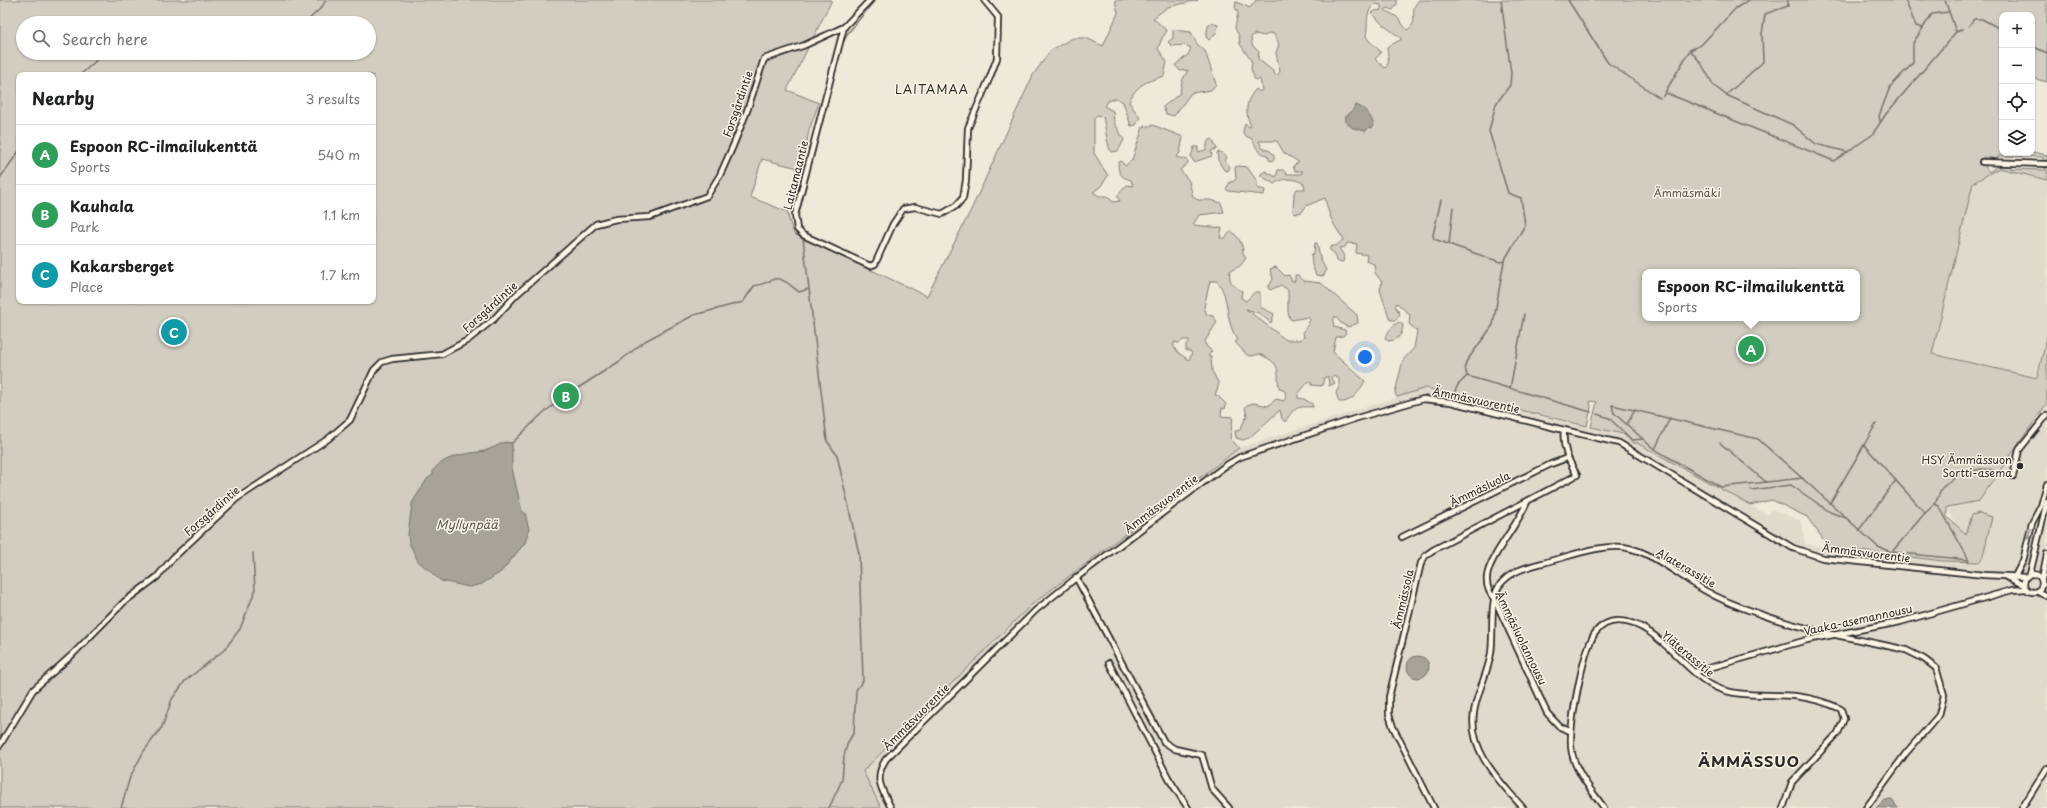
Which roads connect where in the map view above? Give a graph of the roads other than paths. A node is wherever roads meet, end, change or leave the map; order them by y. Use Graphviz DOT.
graph roads {
  1 [pos="870,0"];
  2 [pos="984,0"];
  3 [pos="844,27"];
  4 [pos="1982,162"];
  5 [pos="2047,164"];
  6 [pos="2047,415"];
  7 [pos="1564,430"];
  8 [pos="1566,458"];
  9 [pos="2014,476"];
  10 [pos="2047,484"];
  11 [pos="2047,501"];
  12 [pos="1527,502"];
  13 [pos="1402,537"];
  14 [pos="2047,554"];
  15 [pos="2004,576"];
  16 [pos="2015,576"];
  17 [pos="2028,576"];
  18 [pos="1076,577"];
  19 [pos="2044,583"];
  20 [pos="2025,587"];
  21 [pos="2038,592"];
  22 [pos="2047,596"];
  23 [pos="1495,600"];
  24 [pos="1835,634"];
  25 [pos="1109,663"];
  26 [pos="1695,672"];
  27 [pos="1570,731"];
  28 [pos="0,745"];
  29 [pos="2047,768"];
  30 [pos="891,808"];
  31 [pos="1188,808"];
  32 [pos="1228,808"];
  33 [pos="1434,808"];
  34 [pos="1523,808"];
  35 [pos="1604,808"];
  36 [pos="1783,808"];
  37 [pos="1866,808"];
  38 [pos="2022,808"];
  1 -- 3 [label="street, Laitamaantie"];
  2 -- 3 [label="street, Laitamaantie"];
  3 -- 28 [label="street, Forsgårdintie"];
  4 -- 5 [label="street"];
  6 -- 9 [label="street"];
  7 -- 8 [label="street"];
  7 -- 15 [label="street, Ämmäsvuorentie"];
  7 -- 18 [label="street, Ämmäsvuorentie"];
  8 -- 12 [label="street, Ämmässola"];
  8 -- 13 [label="street, Ämmäsluola"];
  10 -- 16 [label="street, one-way"];
  11 -- 17 [label="street"];
  12 -- 23 [label="street, Ämmäsluolannousu"];
  12 -- 33 [label="street, Ämmässola"];
  14 -- 19 [label="street"];
  15 -- 16 [label="street"];
  15 -- 20 [label="street"];
  16 -- 17 [label="street"];
  17 -- 19 [label="street"];
  17 -- 20 [label="street"];
  18 -- 30 [label="street, Ämmäsvuorentie"];
  18 -- 32 [label="street"];
  19 -- 21 [label="street"];
  20 -- 21 [label="street"];
  20 -- 24 [label="street, Vaaka-asemannousu"];
  21 -- 22 [label="street"];
  23 -- 24 [label="street, Alaterassitie"];
  23 -- 27 [label="street, Ämmäsluolannousu"];
  23 -- 34 [label="street, Alaterassitie"];
  24 -- 26 [label="street, Vaaka-asemannousu"];
  24 -- 37 [label="street, Alaterassitie"];
  25 -- 31 [label="street"];
  26 -- 27 [label="street, Yläterassitie"];
  26 -- 36 [label="street, Yläterassitie"];
  27 -- 35 [label="street, Yläterassitie"];
  29 -- 38 [label="street"];
}
